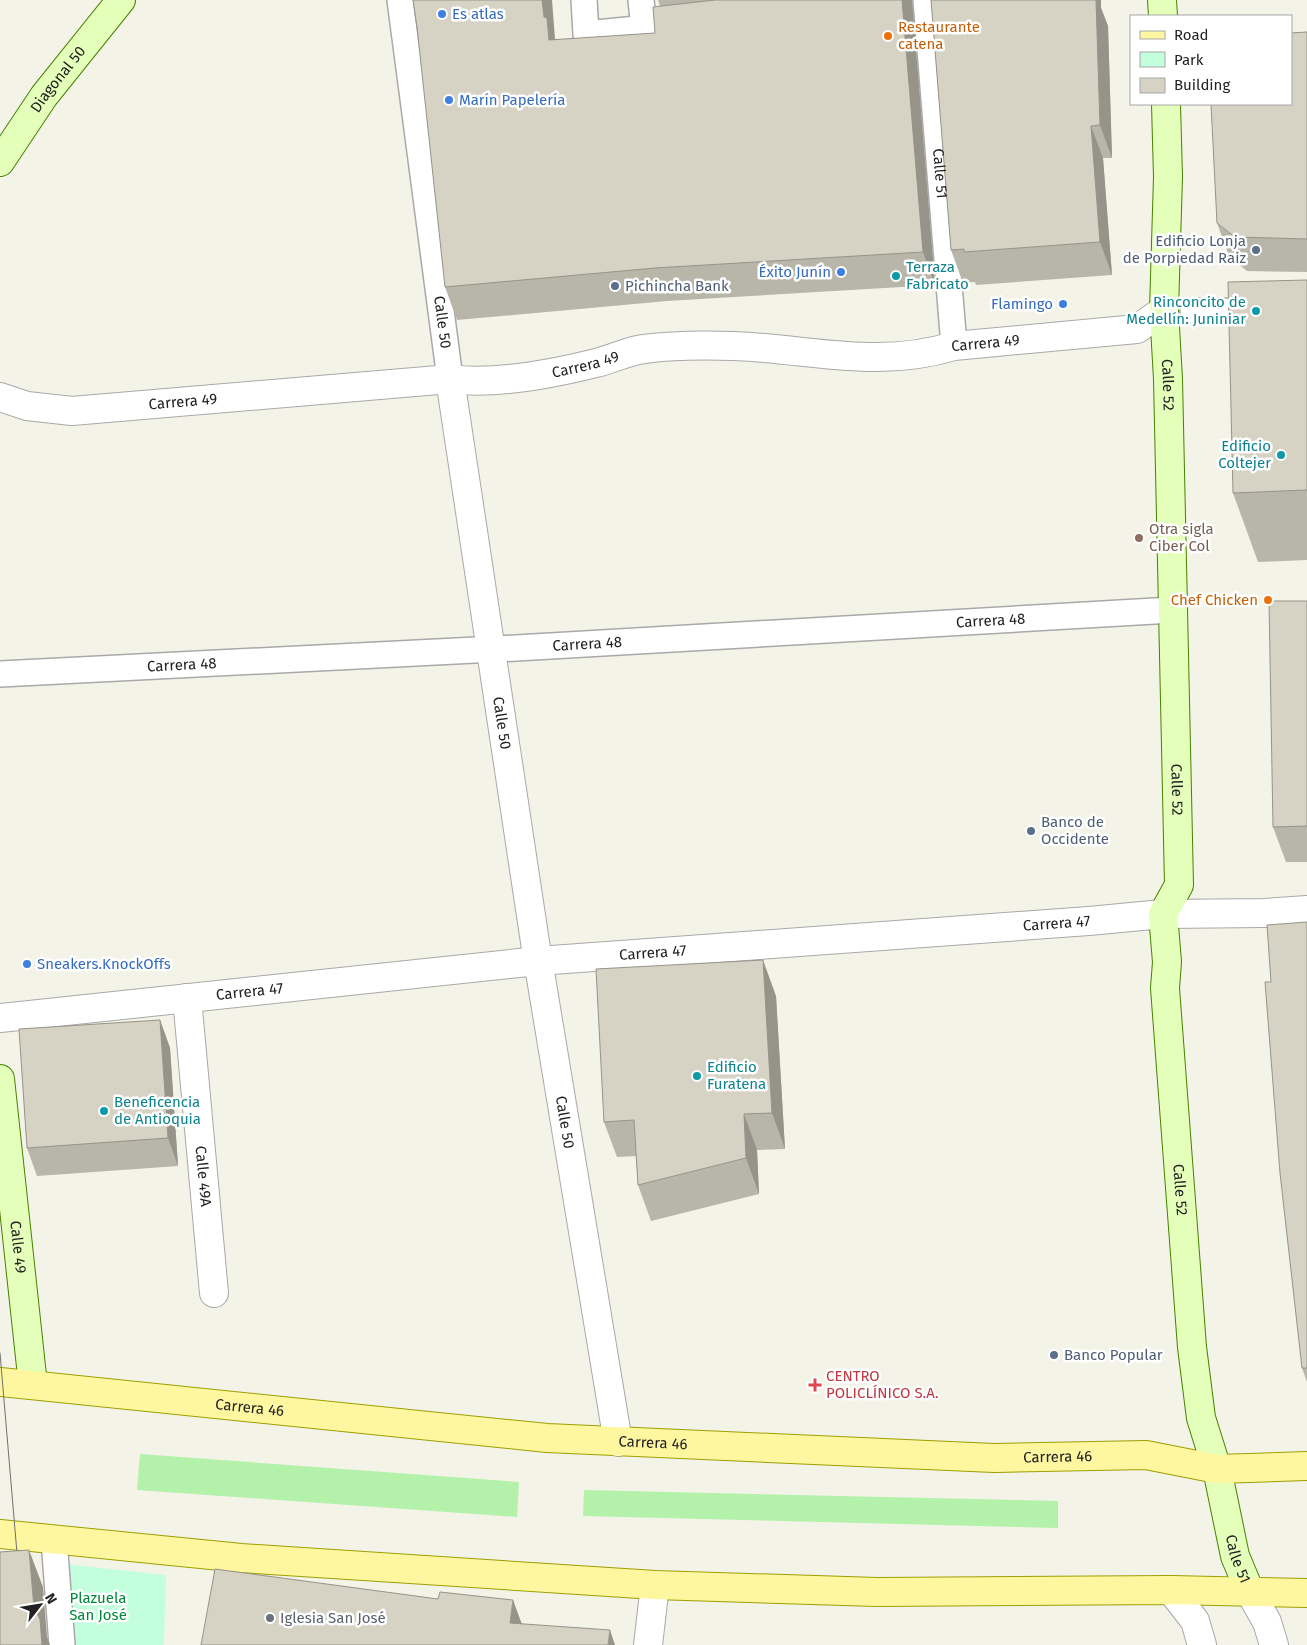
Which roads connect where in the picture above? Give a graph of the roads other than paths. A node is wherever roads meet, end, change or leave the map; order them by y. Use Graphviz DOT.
graph roads {
  1 [pos="122,0"];
  2 [pos="400,0"];
  3 [pos="584,0"];
  4 [pos="641,0"];
  5 [pos="926,0"];
  6 [pos="1162,0"];
  7 [pos="1163,15"];
  8 [pos="712,21"];
  9 [pos="644,29"];
  10 [pos="1166,105"];
  11 [pos="0,162"];
  12 [pos="1164,310"];
  13 [pos="1193,311"];
  14 [pos="1307,312"];
  15 [pos="954,346"];
  16 [pos="450,379"];
  17 [pos="0,397"];
  18 [pos="1172,610"];
  19 [pos="491,649"];
  20 [pos="0,674"];
  21 [pos="1307,910"];
  22 [pos="1164,914"];
  23 [pos="538,960"];
  24 [pos="187,998"];
  25 [pos="0,1018"];
  26 [pos="0,1079"];
  27 [pos="214,1293"];
  28 [pos="0,1382"];
  29 [pos="33,1386"];
  30 [pos="618,1442"];
  31 [pos="1307,1466"];
  32 [pos="1217,1469"];
  33 [pos="0,1534"];
  34 [pos="54,1540"];
  35 [pos="655,1585"];
  36 [pos="1172,1590"];
  37 [pos="1250,1592"];
  38 [pos="1307,1592"];
  39 [pos="62,1645"];
  40 [pos="648,1645"];
  41 [pos="1202,1645"];
  42 [pos="1274,1645"];
  1 -- 11 [label="main road, Diagonal 50"];
  2 -- 16 [label="street, Calle 50"];
  3 -- 9 [label="street"];
  4 -- 9 [label="street"];
  5 -- 15 [label="street, Calle 51"];
  6 -- 7 [label="main road"];
  8 -- 9 [label="street"];
  10 -- 12 [label="main road, Calle 52"];
  12 -- 15 [label="street, Carrera 49"];
  12 -- 18 [label="main road, Calle 52"];
  13 -- 14 [label="street"];
  15 -- 16 [label="street, Carrera 49"];
  16 -- 17 [label="street, Carrera 49"];
  16 -- 19 [label="street, Calle 50"];
  18 -- 19 [label="street, Carrera 48"];
  18 -- 22 [label="main road, Calle 52"];
  19 -- 20 [label="street, Carrera 48"];
  19 -- 23 [label="street, Calle 50"];
  21 -- 22 [label="street, Carrera 47"];
  22 -- 23 [label="street, Carrera 47"];
  22 -- 32 [label="main road, Calle 52"];
  23 -- 24 [label="street, Carrera 47"];
  23 -- 30 [label="street, Calle 50"];
  24 -- 25 [label="street, Carrera 47"];
  24 -- 27 [label="street, Calle 49A"];
  26 -- 29 [label="main road, Calle 49"];
  28 -- 29 [label="main road, Carrera 46"];
  29 -- 30 [label="main road, Carrera 46"];
  30 -- 32 [label="main road, Carrera 46"];
  31 -- 32 [label="main road, Carrera 46"];
  32 -- 37 [label="main road, Calle 51"];
  33 -- 34 [label="main road"];
  34 -- 35 [label="main road"];
  34 -- 39 [label="street"];
  35 -- 36 [label="main road"];
  35 -- 40 [label="street"];
  36 -- 37 [label="main road"];
  36 -- 41 [label="street"];
  37 -- 38 [label="main road"];
  37 -- 42 [label="street, Calle 51"];
}
